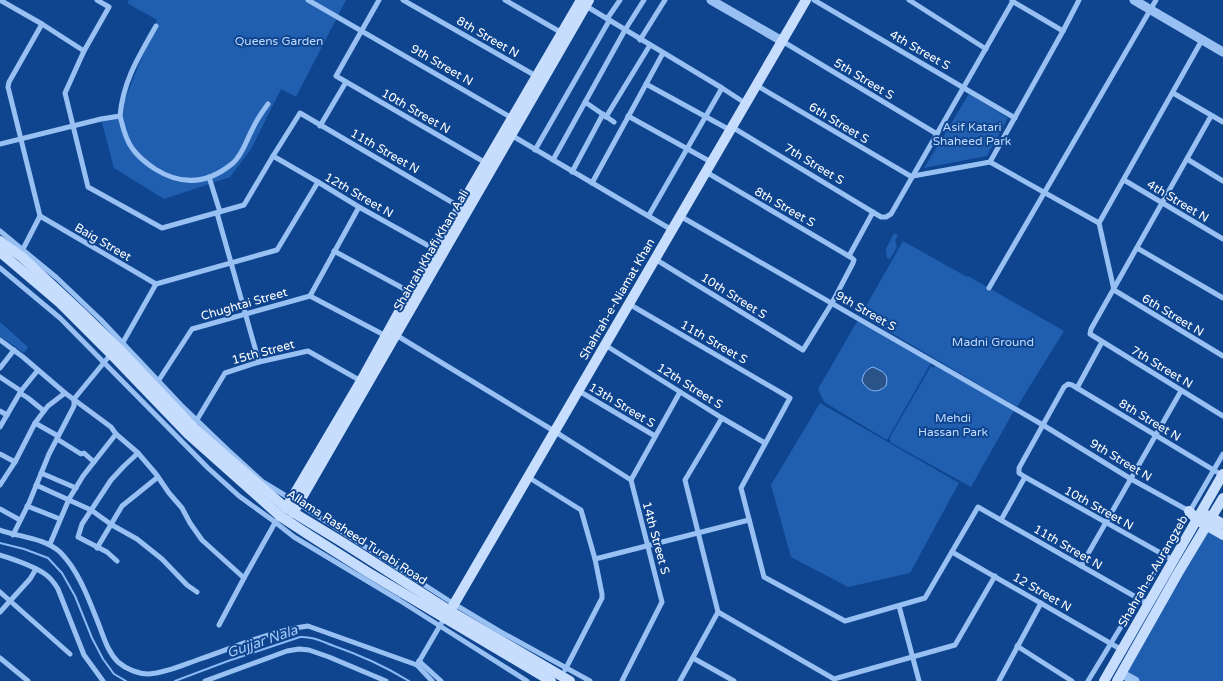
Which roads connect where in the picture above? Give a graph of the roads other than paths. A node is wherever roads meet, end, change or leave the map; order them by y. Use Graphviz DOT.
graph roads {
  1 [pos="0,0"];
  2 [pos="97,0"];
  3 [pos="308,0"];
  4 [pos="379,0"];
  5 [pos="403,0"];
  6 [pos="504,0"];
  7 [pos="620,0"];
  8 [pos="644,0"];
  9 [pos="665,0"];
  10 [pos="711,0"];
  11 [pos="806,0"];
  12 [pos="814,0"];
  13 [pos="909,0"];
  14 [pos="1079,0"];
  15 [pos="1134,0"];
  16 [pos="1156,0"];
  17 [pos="1012,1"];
  18 [pos="585,2"];
  19 [pos="1150,10"];
  20 [pos="608,20"];
  21 [pos="42,24"];
  22 [pos="156,26"];
  23 [pos="362,30"];
  24 [pos="625,30"];
  25 [pos="1063,31"];
  26 [pos="562,33"];
  27 [pos="640,40"];
  28 [pos="1202,40"];
  29 [pos="782,41"];
  30 [pos="650,45"];
  31 [pos="986,49"];
  32 [pos="84,51"];
  33 [pos="1223,52"];
  34 [pos="663,53"];
  35 [pos="537,77"];
  36 [pos="346,82"];
  37 [pos="646,84"];
  38 [pos="756,85"];
  39 [pos="964,87"];
  40 [pos="722,88"];
  41 [pos="1172,93"];
  42 [pos="585,102"];
  43 [pos="746,103"];
  44 [pos="268,104"];
  45 [pos="120,116"];
  46 [pos="604,116"];
  47 [pos="628,116"];
  48 [pos="1212,116"];
  49 [pos="705,117"];
  50 [pos="512,118"];
  51 [pos="1015,118"];
  52 [pos="614,122"];
  53 [pos="1223,122"];
  54 [pos="73,126"];
  55 [pos="320,126"];
  56 [pos="731,128"];
  57 [pos="510,132"];
  58 [pos="937,134"];
  59 [pos="20,139"];
  60 [pos="0,144"];
  61 [pos="687,149"];
  62 [pos="535,150"];
  63 [pos="272,156"];
  64 [pos="1187,159"];
  65 [pos="553,160"];
  66 [pos="711,162"];
  67 [pos="990,162"];
  68 [pos="486,163"];
  69 [pos="572,172"];
  70 [pos="706,172"];
  71 [pos="209,177"];
  72 [pos="912,177"];
  73 [pos="1124,180"];
  74 [pos="1223,181"];
  75 [pos="318,182"];
  76 [pos="592,183"];
  77 [pos="1044,193"];
  78 [pos="1162,203"];
  79 [pos="359,207"];
  80 [pos="462,210"];
  81 [pos="219,212"];
  82 [pos="873,212"];
  83 [pos="649,215"];
  84 [pos="40,216"];
  85 [pos="680,216"];
  86 [pos="1099,223"];
  87 [pos="672,230"];
  88 [pos="0,231"];
  89 [pos="1223,239"];
  90 [pos="0,241"];
  91 [pos="1137,248"];
  92 [pos="23,249"];
  93 [pos="436,250"];
  94 [pos="0,252"];
  95 [pos="334,252"];
  96 [pos="848,256"];
  97 [pos="654,259"];
  98 [pos="232,262"];
  99 [pos="0,268"];
  100 [pos="156,284"];
  101 [pos="989,288"];
  102 [pos="1114,290"];
  103 [pos="413,294"];
  104 [pos="310,296"];
  105 [pos="1223,298"];
  106 [pos="832,303"];
  107 [pos="629,304"];
  108 [pos="246,314"];
  109 [pos="391,336"];
  110 [pos="0,340"];
  111 [pos="1102,342"];
  112 [pos="605,345"];
  113 [pos="118,349"];
  114 [pos="14,350"];
  115 [pos="1223,356"];
  116 [pos="259,362"];
  117 [pos="104,364"];
  118 [pos="0,368"];
  119 [pos="38,370"];
  120 [pos="0,377"];
  121 [pos="361,380"];
  122 [pos="157,384"];
  123 [pos="1077,388"];
  124 [pos="578,390"];
  125 [pos="1181,391"];
  126 [pos="21,392"];
  127 [pos="680,392"];
  128 [pos="66,393"];
  129 [pos="74,399"];
  130 [pos="0,411"];
  131 [pos="44,411"];
  132 [pos="7,415"];
  133 [pos="1223,416"];
  134 [pos="722,418"];
  135 [pos="35,423"];
  136 [pos="194,424"];
  137 [pos="1043,424"];
  138 [pos="0,426"];
  139 [pos="554,432"];
  140 [pos="116,434"];
  141 [pos="655,436"];
  142 [pos="1156,436"];
  143 [pos="57,438"];
  144 [pos="766,444"];
  145 [pos="138,453"];
  146 [pos="0,454"];
  147 [pos="1223,454"];
  148 [pos="15,462"];
  149 [pos="94,462"];
  150 [pos="42,473"];
  151 [pos="1220,473"];
  152 [pos="528,476"];
  153 [pos="158,477"];
  154 [pos="1025,477"];
  155 [pos="1131,479"];
  156 [pos="630,480"];
  157 [pos="0,485"];
  158 [pos="36,485"];
  159 [pos="76,488"];
  160 [pos="1223,498"];
  161 [pos="69,499"];
  162 [pos="27,506"];
  163 [pos="0,509"];
  164 [pos="91,510"];
  165 [pos="287,510"];
  166 [pos="1189,511"];
  167 [pos="1199,516"];
  168 [pos="60,519"];
  169 [pos="20,520"];
  170 [pos="749,520"];
  171 [pos="1001,520"];
  172 [pos="1209,522"];
  173 [pos="1106,523"];
  174 [pos="1223,524"];
  175 [pos="112,525"];
  176 [pos="0,530"];
  177 [pos="698,533"];
  178 [pos="13,535"];
  179 [pos="1223,535"];
  180 [pos="50,544"];
  181 [pos="648,546"];
  182 [pos="97,548"];
  183 [pos="952,552"];
  184 [pos="0,554"];
  185 [pos="1168,558"];
  186 [pos="595,560"];
  187 [pos="117,561"];
  188 [pos="1082,566"];
  189 [pos="36,569"];
  190 [pos="995,576"];
  191 [pos="244,578"];
  192 [pos="0,592"];
  193 [pos="196,592"];
  194 [pos="1138,598"];
  195 [pos="11,600"];
  196 [pos="1041,603"];
  197 [pos="1148,604"];
  198 [pos="899,606"];
  199 [pos="0,612"];
  200 [pos="718,612"];
  201 [pos="447,615"];
  202 [pos="219,626"];
  203 [pos="1112,644"];
  204 [pos="1017,646"];
  205 [pos="1122,650"];
  206 [pos="70,654"];
  207 [pos="912,657"];
  208 [pos="0,658"];
  209 [pos="693,658"];
  210 [pos="418,663"];
  211 [pos="435,675"];
  212 [pos="566,675"];
  213 [pos="1120,677"];
  214 [pos="834,680"];
  215 [pos="28,681"];
  216 [pos="103,681"];
  217 [pos="204,681"];
  218 [pos="386,681"];
  219 [pos="432,681"];
  220 [pos="441,681"];
  221 [pos="527,681"];
  222 [pos="551,681"];
  223 [pos="590,681"];
  224 [pos="622,681"];
  225 [pos="680,681"];
  226 [pos="734,681"];
  227 [pos="919,681"];
  228 [pos="999,681"];
  229 [pos="1072,681"];
  230 [pos="1088,681"];
  231 [pos="1104,681"];
  232 [pos="1135,681"];
  1 -- 21 [label="street"];
  2 -- 32 [label="street"];
  3 -- 23 [label="street, 9th Street N"];
  4 -- 23 [label="street"];
  5 -- 35 [label="street, 8th Street N"];
  6 -- 26 [label="street"];
  7 -- 20 [label="street"];
  8 -- 24 [label="street"];
  9 -- 27 [label="street"];
  10 -- 29 [label="street"];
  11 -- 29 [label="main road, Shahrah-e-Niamat Khan"];
  12 -- 39 [label="street, 4th Street S"];
  13 -- 31 [label="street"];
  14 -- 25 [label="street"];
  15 -- 19 [label="street"];
  16 -- 19 [label="street"];
  17 -- 25 [label="street"];
  17 -- 31 [label="street"];
  18 -- 20 [label="street"];
  18 -- 26 [label="main road, Shahrah Khafi Khan Aali"];
  18 -- 57 [label="main road, Shahrah Khafi Khan Aali"];
  19 -- 28 [label="street"];
  19 -- 77 [label="street"];
  20 -- 24 [label="street"];
  20 -- 62 [label="street"];
  21 -- 32 [label="street"];
  21 -- 59 [label="street"];
  22 -- 45 [label="street"];
  23 -- 36 [label="street, 10th Street N"];
  23 -- 50 [label="street, 9th Street N"];
  24 -- 27 [label="street"];
  24 -- 42 [label="street"];
  25 -- 51 [label="street"];
  26 -- 35 [label="main road, Shahrah Khafi Khan Aali"];
  27 -- 30 [label="street"];
  28 -- 33 [label="street"];
  28 -- 41 [label="street"];
  29 -- 38 [label="main road, Shahrah-e-Niamat Khan"];
  29 -- 58 [label="street, 5th Street S"];
  30 -- 34 [label="street"];
  30 -- 46 [label="street"];
  31 -- 39 [label="street"];
  32 -- 54 [label="street"];
  34 -- 37 [label="street"];
  34 -- 40 [label="street"];
  35 -- 50 [label="main road, Shahrah Khafi Khan Aali"];
  36 -- 55 [label="street"];
  36 -- 68 [label="street, 10th Street N"];
  37 -- 47 [label="street"];
  37 -- 49 [label="street, 7th Street S"];
  38 -- 43 [label="main road, Shahrah-e-Niamat Khan"];
  38 -- 72 [label="street, 6th Street S"];
  39 -- 51 [label="street, 4th Street S"];
  39 -- 58 [label="street"];
  40 -- 43 [label="street"];
  40 -- 49 [label="street"];
  41 -- 48 [label="street"];
  41 -- 73 [label="street"];
  42 -- 46 [label="street"];
  42 -- 65 [label="street"];
  43 -- 56 [label="main road, Shahrah-e-Niamat Khan"];
  44 -- 71 [label="street"];
  45 -- 54 [label="street"];
  45 -- 71 [label="street"];
  46 -- 52 [label="street"];
  46 -- 69 [label="street"];
  47 -- 61 [label="street"];
  47 -- 76 [label="street"];
  48 -- 53 [label="street"];
  48 -- 64 [label="street"];
  49 -- 56 [label="street, 7th Street S"];
  49 -- 61 [label="street"];
  50 -- 57 [label="main road, Shahrah Khafi Khan Aali"];
  51 -- 67 [label="street"];
  54 -- 59 [label="street"];
  54 -- 81 [label="street"];
  55 -- 63 [label="street, 11th Street N"];
  55 -- 80 [label="street, 11th Street N"];
  56 -- 66 [label="main road, Shahrah-e-Niamat Khan"];
  56 -- 82 [label="street, 7th Street S"];
  57 -- 62 [label="street"];
  57 -- 68 [label="main road, Shahrah Khafi Khan Aali"];
  57 -- 80 [label="main road, Shahrah Khafi Khan Aali"];
  58 -- 72 [label="street"];
  59 -- 60 [label="street"];
  59 -- 84 [label="street"];
  61 -- 66 [label="street"];
  61 -- 83 [label="street"];
  62 -- 65 [label="street"];
  63 -- 75 [label="street, 12th Street N"];
  63 -- 81 [label="street"];
  64 -- 74 [label="street"];
  64 -- 78 [label="street"];
  65 -- 69 [label="street"];
  66 -- 70 [label="main road, Shahrah-e-Niamat Khan"];
  67 -- 72 [label="street"];
  67 -- 77 [label="street"];
  68 -- 80 [label="main road, Shahrah Khafi Khan Aali"];
  69 -- 76 [label="street"];
  70 -- 85 [label="main road, Shahrah-e-Niamat Khan"];
  70 -- 96 [label="street, 8th Street S"];
  71 -- 81 [label="street"];
  72 -- 82 [label="street, 7th Street S"];
  73 -- 78 [label="street, 4th Street N"];
  73 -- 86 [label="street"];
  75 -- 79 [label="street, 12th Street N"];
  75 -- 98 [label="street"];
  76 -- 83 [label="street"];
  77 -- 86 [label="street"];
  77 -- 101 [label="street"];
  78 -- 89 [label="street, 4th Street N"];
  78 -- 91 [label="street"];
  79 -- 93 [label="street, 12th Street N"];
  79 -- 95 [label="street"];
  80 -- 93 [label="main road, Shahrah Khafi Khan Aali"];
  80 -- 103 [label="main road, Shahrah Khafi Khan Aali"];
  81 -- 98 [label="street"];
  82 -- 96 [label="street"];
  83 -- 87 [label="street"];
  84 -- 92 [label="street"];
  84 -- 100 [label="street, Baig Street"];
  85 -- 87 [label="main road, Shahrah-e-Niamat Khan"];
  85 -- 106 [label="street, 9th Street S"];
  86 -- 102 [label="street"];
  87 -- 97 [label="main road, Shahrah-e-Niamat Khan"];
  88 -- 92 [label="street"];
  90 -- 113 [label="main road, Allama Rasheed Turabi Road"];
  91 -- 102 [label="street"];
  91 -- 105 [label="street"];
  92 -- 113 [label="street"];
  93 -- 103 [label="main road, Shahrah Khafi Khan Aali"];
  94 -- 113 [label="main road, Allama Rasheed Turabi Road"];
  95 -- 103 [label="street"];
  95 -- 104 [label="street"];
  96 -- 106 [label="street, 8th Street S"];
  97 -- 106 [label="street, 10th Street S"];
  97 -- 107 [label="main road, Shahrah-e-Niamat Khan"];
  98 -- 100 [label="street"];
  98 -- 108 [label="street"];
  99 -- 117 [label="street"];
  100 -- 113 [label="street"];
  102 -- 111 [label="street, 7th Street N"];
  102 -- 115 [label="street, 6th Street N"];
  103 -- 109 [label="main road, Shahrah Khafi Khan Aali"];
  104 -- 108 [label="street, Chughtai Street"];
  104 -- 109 [label="street"];
  106 -- 137 [label="street, 9th Street S"];
  107 -- 112 [label="main road, Shahrah-e-Niamat Khan"];
  107 -- 144 [label="street, 11th Street S"];
  108 -- 116 [label="street"];
  108 -- 122 [label="street, Chughtai Street"];
  109 -- 121 [label="main road, Shahrah Khafi Khan Aali"];
  109 -- 139 [label="street"];
  109 -- 165 [label="main road, Shahrah Khafi Khan Aali"];
  110 -- 114 [label="street"];
  111 -- 123 [label="street"];
  111 -- 125 [label="street, 7th Street N"];
  112 -- 124 [label="main road, Shahrah-e-Niamat Khan"];
  112 -- 127 [label="street, 12th Street S"];
  113 -- 117 [label="street"];
  113 -- 122 [label="main road, Allama Rasheed Turabi Road"];
  113 -- 165 [label="main road, Allama Rasheed Turabi Road"];
  114 -- 118 [label="street"];
  114 -- 119 [label="street"];
  116 -- 121 [label="street, 15th Street"];
  116 -- 136 [label="street, 15th Street"];
  117 -- 129 [label="street"];
  117 -- 165 [label="street"];
  119 -- 126 [label="street"];
  119 -- 128 [label="street"];
  120 -- 126 [label="street"];
  121 -- 165 [label="main road, Shahrah Khafi Khan Aali"];
  122 -- 136 [label="main road, Allama Rasheed Turabi Road"];
  123 -- 137 [label="street, 8th Street N"];
  123 -- 142 [label="street, 8th Street N"];
  124 -- 139 [label="main road, Shahrah-e-Niamat Khan"];
  124 -- 141 [label="street, 13th Street S"];
  125 -- 133 [label="street, 7th Street N"];
  125 -- 142 [label="street"];
  126 -- 131 [label="street"];
  126 -- 132 [label="street"];
  127 -- 134 [label="street, 12th Street S"];
  127 -- 141 [label="street"];
  128 -- 129 [label="street"];
  128 -- 131 [label="street"];
  129 -- 140 [label="street"];
  129 -- 143 [label="street"];
  130 -- 132 [label="street"];
  131 -- 135 [label="street"];
  132 -- 138 [label="street"];
  134 -- 144 [label="street, 12th Street S"];
  134 -- 177 [label="street"];
  135 -- 143 [label="street"];
  135 -- 148 [label="street"];
  136 -- 165 [label="main road, Allama Rasheed Turabi Road"];
  137 -- 154 [label="street, 10th Street N"];
  137 -- 155 [label="street, 9th Street N"];
  139 -- 152 [label="main road, Shahrah-e-Niamat Khan"];
  139 -- 156 [label="street"];
  140 -- 145 [label="street"];
  140 -- 149 [label="street"];
  141 -- 156 [label="street"];
  142 -- 151 [label="street, 8th Street N"];
  142 -- 155 [label="street"];
  143 -- 149 [label="street"];
  143 -- 150 [label="street"];
  144 -- 170 [label="street"];
  145 -- 153 [label="street"];
  145 -- 164 [label="street"];
  146 -- 148 [label="street"];
  147 -- 151 [label="street"];
  148 -- 157 [label="street"];
  149 -- 159 [label="street"];
  150 -- 158 [label="street"];
  150 -- 159 [label="street"];
  151 -- 166 [label="street"];
  151 -- 167 [label="main road, Shahrah-e-Aurangzeb"];
  152 -- 186 [label="street"];
  152 -- 201 [label="main road, Shahrah-e-Niamat Khan"];
  153 -- 175 [label="street"];
  153 -- 191 [label="street"];
  154 -- 171 [label="street"];
  154 -- 173 [label="street, 10th Street N"];
  155 -- 166 [label="street, 9th Street N"];
  155 -- 173 [label="street"];
  156 -- 181 [label="street, 14th Street S"];
  158 -- 161 [label="street"];
  158 -- 162 [label="street"];
  159 -- 161 [label="street"];
  160 -- 172 [label="main road"];
  161 -- 164 [label="street"];
  161 -- 168 [label="street"];
  162 -- 168 [label="street"];
  162 -- 169 [label="street"];
  163 -- 169 [label="street"];
  164 -- 175 [label="street"];
  164 -- 182 [label="street"];
  165 -- 191 [label="street"];
  165 -- 201 [label="main road, Allama Rasheed Turabi Road"];
  165 -- 201 [label="street"];
  166 -- 167 [label="main road"];
  166 -- 185 [label="street"];
  167 -- 172 [label="main road"];
  167 -- 185 [label="main road, Shahrah-e-Aurangzeb"];
  168 -- 180 [label="street"];
  169 -- 178 [label="street"];
  170 -- 177 [label="street"];
  170 -- 198 [label="street"];
  171 -- 183 [label="street, 11th Street N"];
  171 -- 188 [label="street, 11th Street N"];
  172 -- 174 [label="main road"];
  172 -- 179 [label="main road"];
  172 -- 213 [label="main road"];
  173 -- 185 [label="street, 10th Street N"];
  173 -- 188 [label="street"];
  175 -- 182 [label="street"];
  175 -- 193 [label="street"];
  176 -- 178 [label="street"];
  177 -- 181 [label="street"];
  177 -- 200 [label="street"];
  178 -- 180 [label="street"];
  180 -- 210 [label="street"];
  181 -- 186 [label="street"];
  181 -- 224 [label="street, 14th Street S"];
  182 -- 187 [label="street"];
  183 -- 190 [label="street, 12 Street N"];
  183 -- 198 [label="street"];
  184 -- 189 [label="street"];
  185 -- 194 [label="street"];
  185 -- 197 [label="main road, Shahrah-e-Aurangzeb"];
  186 -- 212 [label="street"];
  188 -- 194 [label="street, 11th Street N"];
  189 -- 195 [label="street"];
  189 -- 216 [label="street"];
  190 -- 196 [label="street, 12 Street N"];
  190 -- 207 [label="street"];
  191 -- 202 [label="street"];
  192 -- 195 [label="street"];
  194 -- 197 [label="street, 11th Street N"];
  194 -- 203 [label="street"];
  195 -- 199 [label="street"];
  195 -- 206 [label="street"];
  196 -- 203 [label="street, 12 Street N"];
  196 -- 204 [label="street"];
  197 -- 205 [label="main road, Shahrah-e-Aurangzeb"];
  198 -- 207 [label="street"];
  200 -- 209 [label="street"];
  200 -- 214 [label="street"];
  201 -- 210 [label="street"];
  201 -- 212 [label="main road, Allama Rasheed Turabi Road"];
  201 -- 221 [label="street"];
  201 -- 222 [label="main road, Allama Rasheed Turabi Road"];
  203 -- 205 [label="street, 12 Street N"];
  203 -- 230 [label="street"];
  204 -- 228 [label="street"];
  204 -- 229 [label="street"];
  205 -- 231 [label="main road, Shahrah-e-Aurangzeb"];
  207 -- 214 [label="street"];
  207 -- 227 [label="street"];
  208 -- 215 [label="street"];
  209 -- 225 [label="street"];
  209 -- 226 [label="street"];
  210 -- 211 [label="street"];
  210 -- 219 [label="street"];
  211 -- 219 [label="street"];
  211 -- 220 [label="street"];
  212 -- 223 [label="street"];
  213 -- 232 [label="street"];
  217 -- 218 [label="street"];
}
